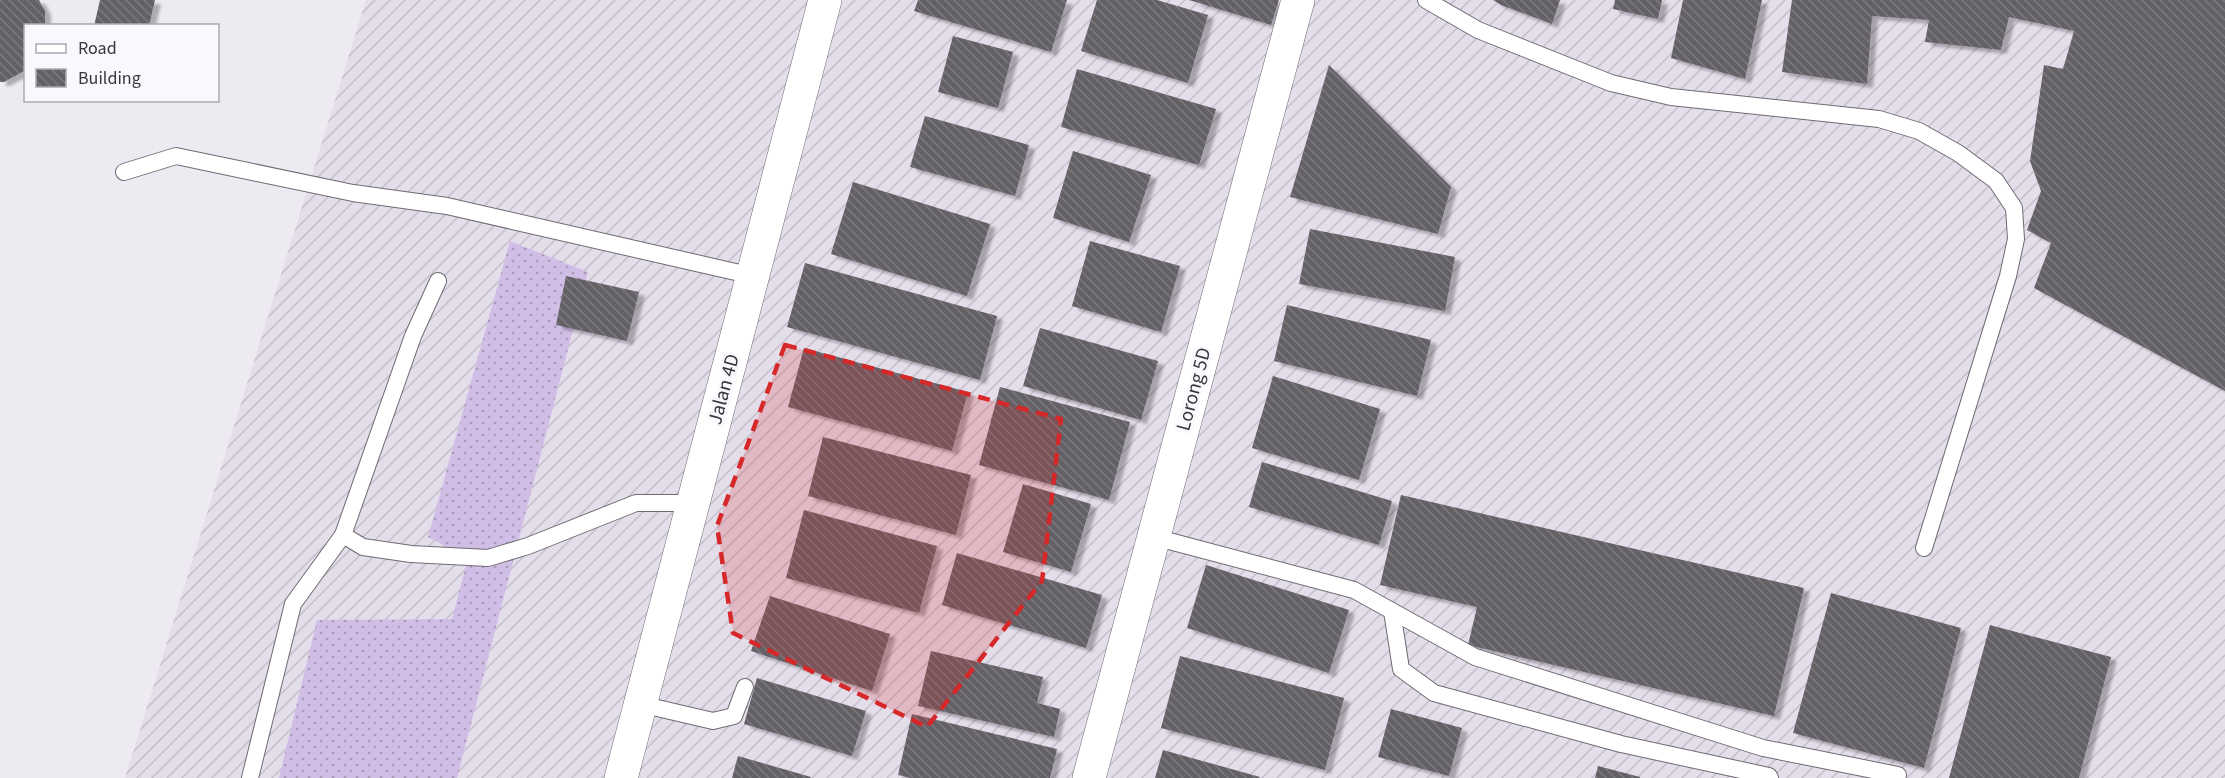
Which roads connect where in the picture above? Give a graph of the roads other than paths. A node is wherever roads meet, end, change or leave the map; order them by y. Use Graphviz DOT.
graph roads {
  1 [pos="825,0"];
  2 [pos="1298,0"];
  3 [pos="1426,0"];
  4 [pos="124,172"];
  5 [pos="753,276"];
  6 [pos="438,281"];
  7 [pos="693,503"];
  8 [pos="343,535"];
  9 [pos="1154,537"];
  10 [pos="1924,548"];
  11 [pos="1392,611"];
  12 [pos="745,687"];
  13 [pos="640,704"];
  14 [pos="1898,775"];
  15 [pos="250,778"];
  16 [pos="621,778"];
  17 [pos="1089,778"];
  18 [pos="1770,778"];
  1 -- 5 [label="street, Jalan 4D"];
  2 -- 9 [label="street, Lorong 5D"];
  3 -- 10 [label="lane"];
  4 -- 5 [label="lane"];
  5 -- 7 [label="street, Jalan 4D"];
  6 -- 8 [label="lane"];
  7 -- 8 [label="lane"];
  7 -- 13 [label="street, Jalan 4D"];
  8 -- 15 [label="lane"];
  9 -- 11 [label="lane"];
  9 -- 17 [label="street, Lorong 5D"];
  11 -- 14 [label="lane"];
  11 -- 18 [label="lane"];
  12 -- 13 [label="lane"];
  13 -- 16 [label="street, Jalan 4D"];
}
